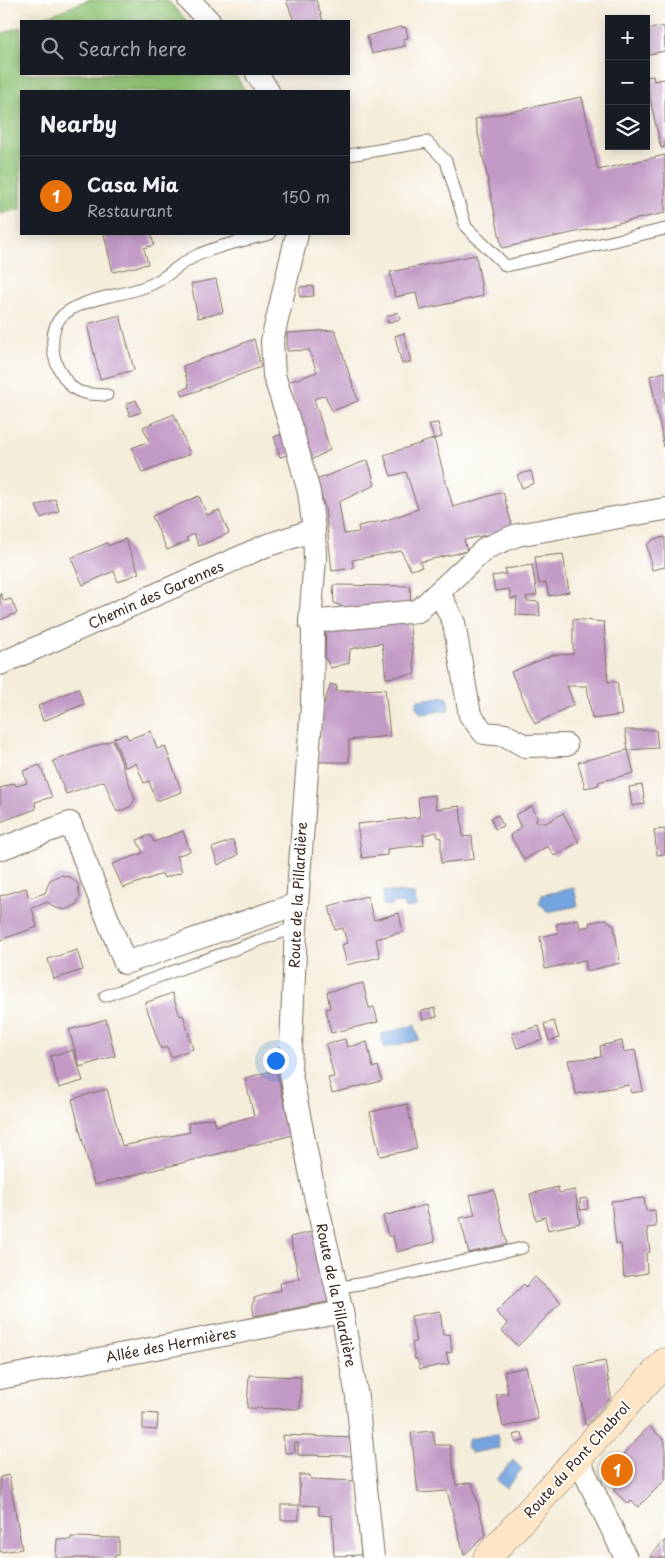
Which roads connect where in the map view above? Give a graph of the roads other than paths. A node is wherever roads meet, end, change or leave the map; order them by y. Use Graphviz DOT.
graph roads {
  1 [pos="189,0"];
  2 [pos="208,20"];
  3 [pos="258,75"];
  4 [pos="267,90"];
  5 [pos="350,155"];
  6 [pos="665,229"];
  7 [pos="266,235"];
  8 [pos="297,235"];
  9 [pos="107,395"];
  10 [pos="665,509"];
  11 [pos="314,530"];
  12 [pos="439,592"];
  13 [pos="310,622"];
  14 [pos="0,664"];
  15 [pos="566,745"];
  16 [pos="0,849"];
  17 [pos="297,904"];
  18 [pos="296,927"];
  19 [pos="106,996"];
  20 [pos="522,1248"];
  21 [pos="336,1288"];
  22 [pos="342,1312"];
  23 [pos="665,1362"];
  24 [pos="0,1378"];
  25 [pos="578,1459"];
  26 [pos="373,1558"];
  27 [pos="487,1558"];
  28 [pos="626,1558"];
  1 -- 2 [label="street"];
  3 -- 4 [label="street"];
  5 -- 6 [label="lane"];
  7 -- 9 [label="lane"];
  8 -- 11 [label="street, Route de la Pillardière"];
  10 -- 12 [label="street"];
  11 -- 13 [label="street, Route de la Pillardière"];
  11 -- 14 [label="street, Chemin des Garennes"];
  12 -- 13 [label="street"];
  12 -- 15 [label="street"];
  13 -- 17 [label="street, Route de la Pillardière"];
  16 -- 17 [label="street"];
  17 -- 18 [label="street, Route de la Pillardière"];
  18 -- 19 [label="lane"];
  18 -- 21 [label="street, Route de la Pillardière"];
  20 -- 21 [label="lane"];
  21 -- 22 [label="street, Route de la Pillardière"];
  22 -- 24 [label="street, Allée des Hermières"];
  22 -- 26 [label="street, Route de la Pillardière"];
  23 -- 25 [label="main road, Route du Pont Chabrol"];
  25 -- 27 [label="main road, Route du Pont Chabrol"];
  25 -- 28 [label="street"];
}
